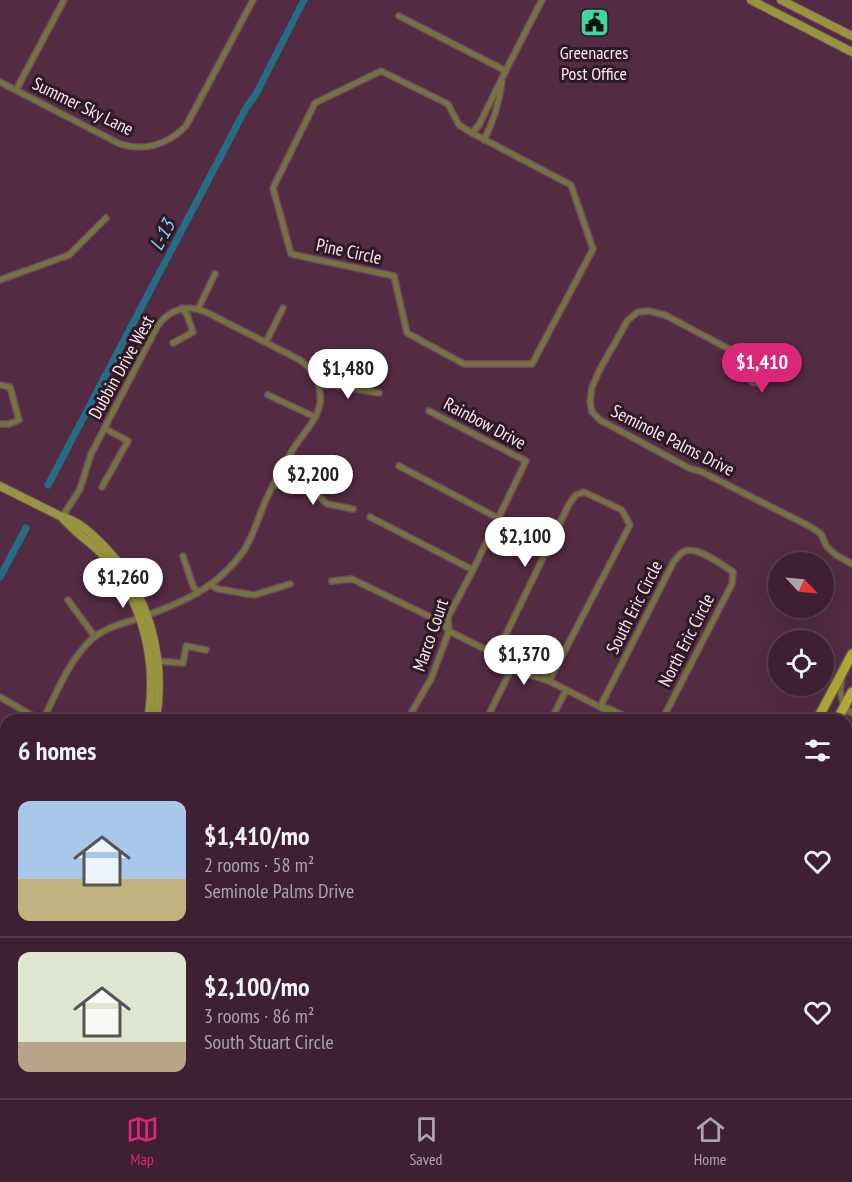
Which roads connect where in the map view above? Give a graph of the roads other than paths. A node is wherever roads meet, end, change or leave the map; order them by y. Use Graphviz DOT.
graph roads {
  1 [pos="64,0"];
  2 [pos="253,0"];
  3 [pos="542,0"];
  4 [pos="781,0"];
  5 [pos="756,1"];
  6 [pos="399,16"];
  7 [pos="852,36"];
  8 [pos="852,52"];
  9 [pos="506,71"];
  10 [pos="502,78"];
  11 [pos="0,82"];
  12 [pos="16,90"];
  13 [pos="472,133"];
  14 [pos="484,140"];
  15 [pos="106,218"];
  16 [pos="215,274"];
  17 [pos="0,280"];
  18 [pos="283,308"];
  19 [pos="182,309"];
  20 [pos="198,309"];
  21 [pos="266,342"];
  22 [pos="173,343"];
  23 [pos="753,364"];
  24 [pos="0,385"];
  25 [pos="319,386"];
  26 [pos="379,393"];
  27 [pos="268,396"];
  28 [pos="429,411"];
  29 [pos="315,417"];
  30 [pos="0,424"];
  31 [pos="104,428"];
  32 [pos="526,461"];
  33 [pos="399,466"];
  34 [pos="273,485"];
  35 [pos="0,486"];
  36 [pos="102,487"];
  37 [pos="353,509"];
  38 [pos="62,517"];
  39 [pos="370,518"];
  40 [pos="498,518"];
  41 [pos="680,554"];
  42 [pos="183,556"];
  43 [pos="852,564"];
  44 [pos="473,570"];
  45 [pos="332,580"];
  46 [pos="290,584"];
  47 [pos="210,585"];
  48 [pos="198,593"];
  49 [pos="68,600"];
  50 [pos="144,616"];
  51 [pos="449,631"];
  52 [pos="95,637"];
  53 [pos="206,650"];
  54 [pos="852,654"];
  55 [pos="496,655"];
  56 [pos="154,661"];
  57 [pos="514,664"];
  58 [pos="843,670"];
  59 [pos="549,681"];
  60 [pos="566,690"];
  61 [pos="852,692"];
  62 [pos="0,697"];
  63 [pos="600,707"];
  64 [pos="848,711"];
  65 [pos="30,714"];
  66 [pos="44,714"];
  67 [pos="153,714"];
  68 [pos="411,714"];
  69 [pos="489,714"];
  70 [pos="554,714"];
  71 [pos="610,714"];
  72 [pos="620,714"];
  73 [pos="665,714"];
  74 [pos="820,714"];
  1 -- 12 [label="street"];
  2 -- 12 [label="street, Summer Sky Lane"];
  3 -- 9 [label="street"];
  4 -- 7 [label="street"];
  5 -- 8 [label="street"];
  6 -- 9 [label="street"];
  9 -- 10 [label="street"];
  10 -- 13 [label="street"];
  10 -- 14 [label="street"];
  11 -- 12 [label="street, Summer Sky Lane"];
  13 -- 14 [label="street, Pine Circle"];
  13 -- 14 [label="street, Pine Circle"];
  15 -- 17 [label="street"];
  16 -- 20 [label="street"];
  18 -- 21 [label="street"];
  19 -- 20 [label="street, Dubbin Drive West"];
  19 -- 22 [label="street"];
  19 -- 31 [label="street, Dubbin Drive West"];
  20 -- 21 [label="street, Dubbin Drive West"];
  21 -- 25 [label="street, Dubbin Drive West"];
  23 -- 43 [label="street, Seminole Palms Drive"];
  24 -- 30 [label="street"];
  25 -- 26 [label="street"];
  25 -- 29 [label="street"];
  27 -- 29 [label="street"];
  28 -- 32 [label="street, Rainbow Drive"];
  29 -- 34 [label="street"];
  31 -- 36 [label="street"];
  31 -- 38 [label="street, Dubbin Drive West"];
  32 -- 40 [label="street, Marco Court"];
  33 -- 40 [label="street"];
  34 -- 37 [label="street"];
  34 -- 47 [label="street"];
  35 -- 38 [label="street"];
  38 -- 50 [label="street"];
  39 -- 44 [label="street"];
  40 -- 44 [label="street, Marco Court"];
  41 -- 63 [label="street, South Eric Circle"];
  41 -- 73 [label="street, North Eric Circle"];
  42 -- 48 [label="street"];
  44 -- 51 [label="street, Marco Court"];
  45 -- 51 [label="street"];
  46 -- 47 [label="street"];
  47 -- 48 [label="street"];
  48 -- 50 [label="street"];
  49 -- 52 [label="street"];
  50 -- 52 [label="street"];
  50 -- 56 [label="street"];
  51 -- 55 [label="street"];
  51 -- 68 [label="street, Marco Court"];
  52 -- 66 [label="street"];
  53 -- 56 [label="street"];
  54 -- 58 [label="main road"];
  55 -- 57 [label="street"];
  55 -- 59 [label="street"];
  56 -- 67 [label="street"];
  57 -- 59 [label="street"];
  57 -- 69 [label="street"];
  58 -- 64 [label="street"];
  58 -- 74 [label="main road"];
  59 -- 60 [label="street"];
  60 -- 63 [label="street"];
  60 -- 70 [label="street"];
  61 -- 64 [label="main road"];
  62 -- 65 [label="street"];
  63 -- 71 [label="street"];
  63 -- 72 [label="street"];
}
